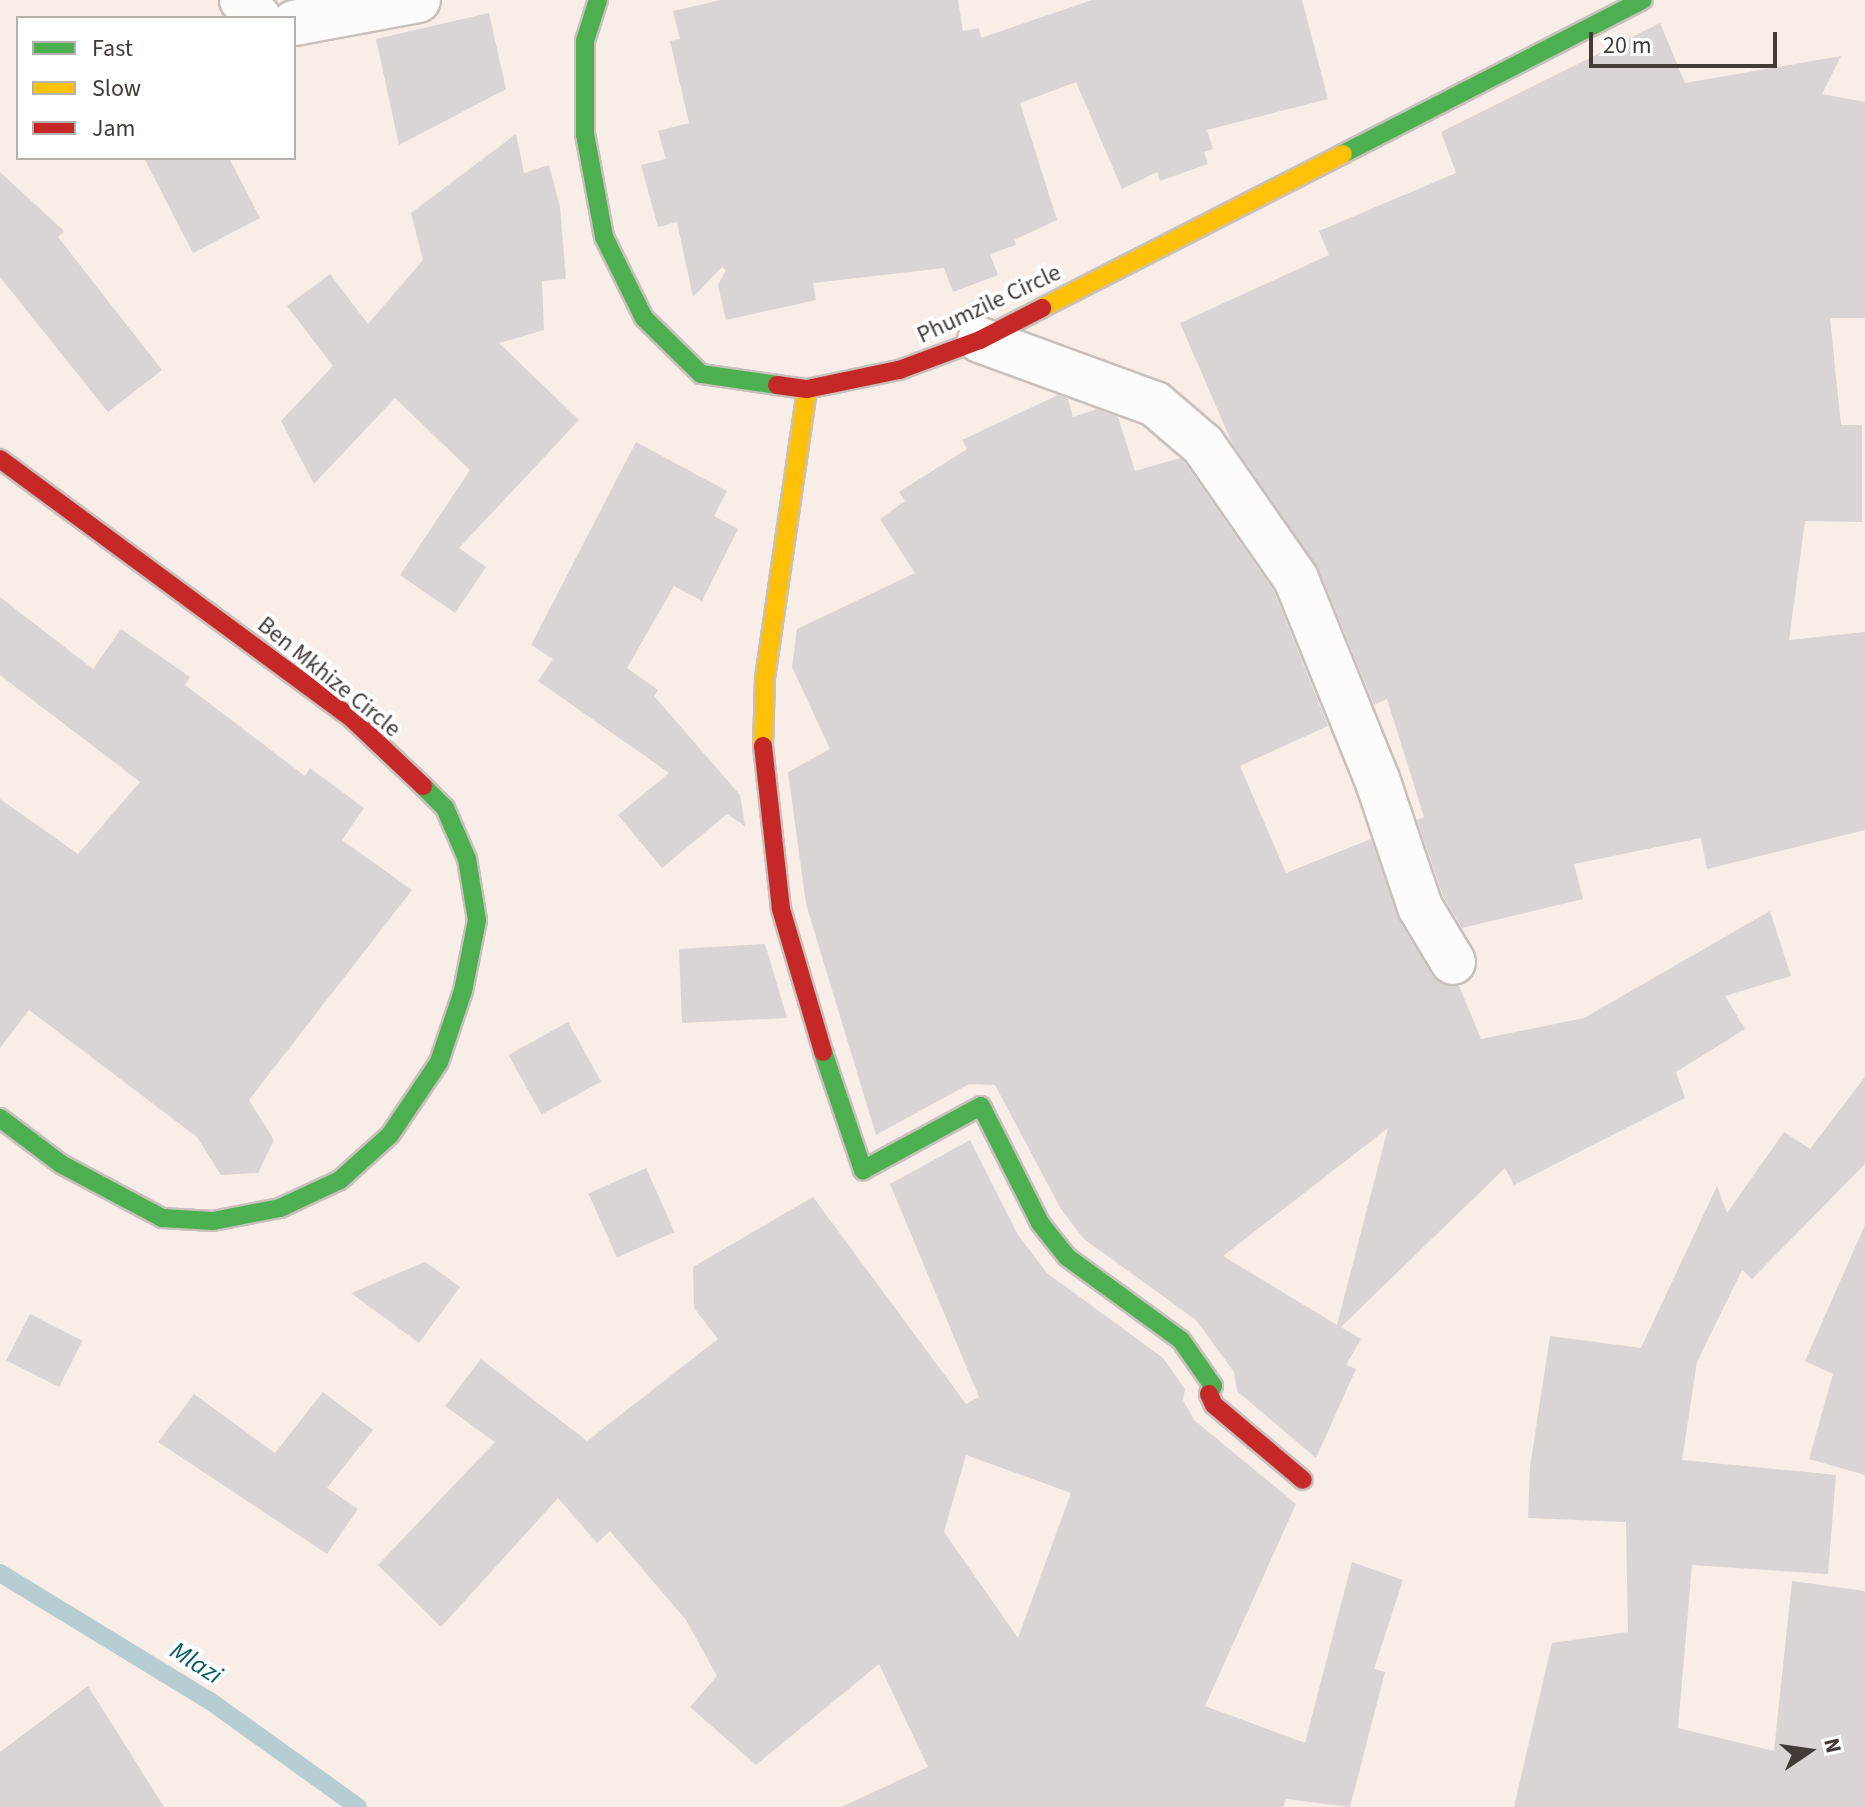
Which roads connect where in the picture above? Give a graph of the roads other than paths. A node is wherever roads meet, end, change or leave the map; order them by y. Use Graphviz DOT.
graph roads {
  1 [pos="242,0"];
  2 [pos="418,0"];
  3 [pos="598,0"];
  4 [pos="1643,0"];
  5 [pos="257,16"];
  6 [pos="296,23"];
  7 [pos="980,340"];
  8 [pos="807,389"];
  9 [pos="0,459"];
  10 [pos="1453,962"];
  11 [pos="0,1118"];
  12 [pos="1303,1480"];
  1 -- 5 [label="street"];
  2 -- 6 [label="street"];
  3 -- 8 [label="street, Phumzile Circle"];
  4 -- 7 [label="street, Phumzile Circle"];
  7 -- 8 [label="street, Phumzile Circle"];
  7 -- 10 [label="street"];
  8 -- 12 [label="street"];
  9 -- 11 [label="street, Ben Mkhize Circle"];
}
